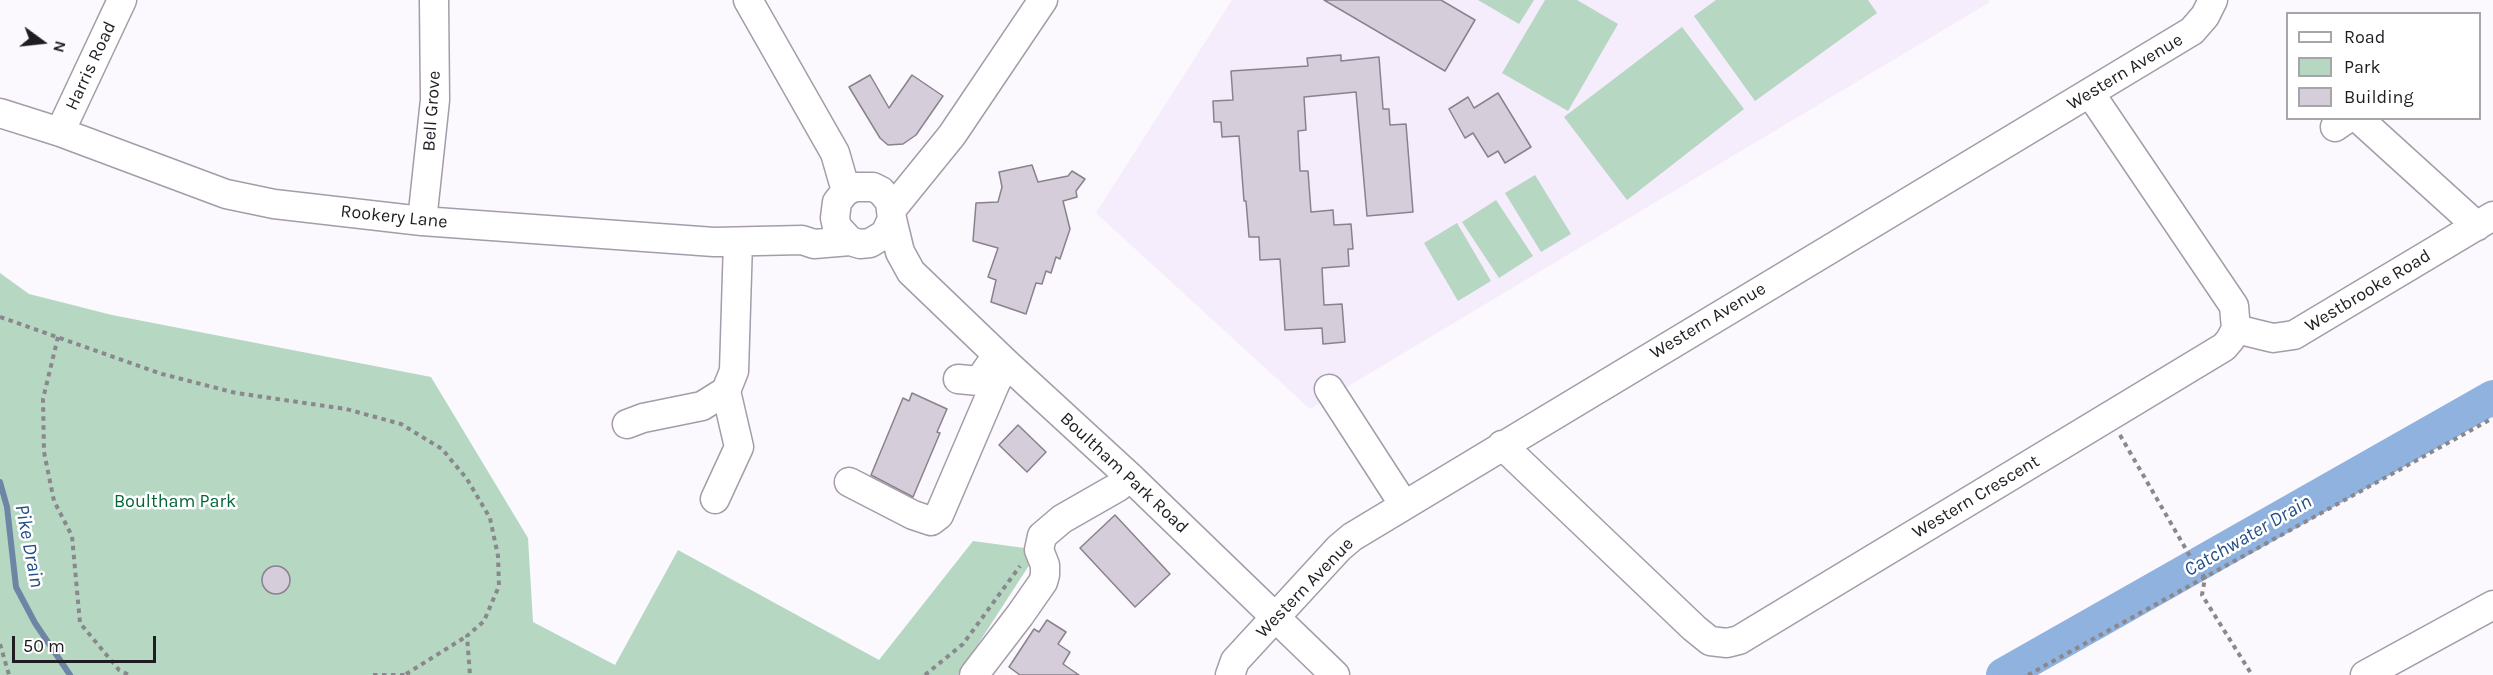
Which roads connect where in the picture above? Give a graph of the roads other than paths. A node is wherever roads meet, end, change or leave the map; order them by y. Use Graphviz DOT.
graph roads {
  1 [pos="122,0"];
  2 [pos="434,0"];
  3 [pos="748,0"];
  4 [pos="1043,0"];
  5 [pos="2213,0"];
  6 [pos="2090,93"];
  7 [pos="0,113"];
  8 [pos="2347,122"];
  9 [pos="60,132"];
  10 [pos="870,201"];
  11 [pos="422,221"];
  12 [pos="2485,221"];
  13 [pos="802,240"];
  14 [pos="738,242"];
  15 [pos="860,242"];
  16 [pos="911,272"];
  17 [pos="2236,328"];
  18 [pos="1002,360"];
  19 [pos="958,379"];
  20 [pos="1329,389"];
  21 [pos="726,391"];
  22 [pos="627,424"];
  23 [pos="1502,445"];
  24 [pos="1130,477"];
  25 [pos="849,482"];
  26 [pos="715,499"];
  27 [pos="1404,505"];
  28 [pos="2493,605"];
  29 [pos="1276,617"];
  30 [pos="974,675"];
  31 [pos="1230,675"];
  32 [pos="1335,675"];
  33 [pos="2365,675"];
  1 -- 9 [label="street, Harris Road"];
  2 -- 11 [label="street, Bell Grove"];
  3 -- 10 [label="street"];
  4 -- 10 [label="street"];
  5 -- 6 [label="street, Western Avenue"];
  6 -- 17 [label="street"];
  6 -- 23 [label="street, Western Avenue"];
  7 -- 9 [label="street, Rookery Lane"];
  8 -- 12 [label="street"];
  9 -- 11 [label="street, Rookery Lane"];
  10 -- 13 [label="street"];
  10 -- 15 [label="street"];
  10 -- 15 [label="street"];
  10 -- 16 [label="street"];
  11 -- 14 [label="street, Rookery Lane"];
  12 -- 17 [label="street, Westbrooke Road"];
  13 -- 14 [label="street, Rookery Lane"];
  13 -- 15 [label="street, Rookery Lane"];
  14 -- 21 [label="street"];
  15 -- 16 [label="street"];
  16 -- 18 [label="street, Boultham Park Road"];
  17 -- 23 [label="street, Western Crescent"];
  18 -- 19 [label="street"];
  18 -- 24 [label="street, Boultham Park Road"];
  18 -- 25 [label="street"];
  20 -- 27 [label="street"];
  21 -- 22 [label="street"];
  21 -- 26 [label="street"];
  23 -- 27 [label="street, Western Avenue"];
  24 -- 29 [label="street, Boultham Park Road"];
  24 -- 30 [label="street"];
  27 -- 29 [label="street, Western Avenue"];
  28 -- 33 [label="street"];
  29 -- 31 [label="street, Western Avenue"];
  29 -- 32 [label="street, Boultham Park Road"];
}
